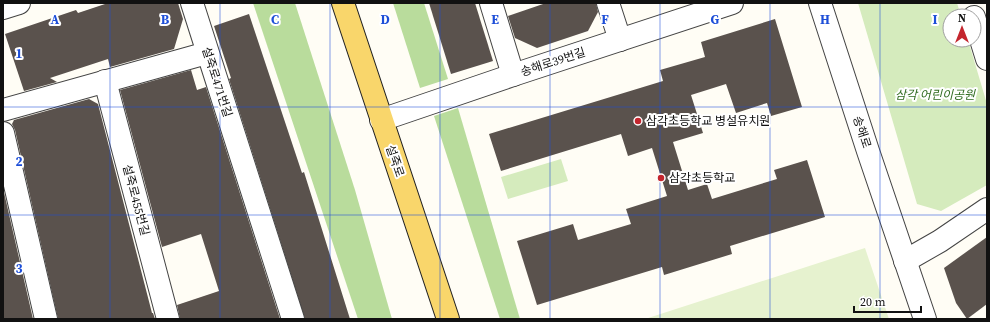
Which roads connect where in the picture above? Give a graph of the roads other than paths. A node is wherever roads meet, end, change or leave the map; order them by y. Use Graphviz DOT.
graph roads {
  1 [pos="19,3"];
  2 [pos="192,3"];
  3 [pos="343,3"];
  4 [pos="490,3"];
  5 [pos="608,3"];
  6 [pos="729,3"];
  7 [pos="820,3"];
  8 [pos="3,8"];
  9 [pos="620,40"];
  10 [pos="982,42"];
  11 [pos="207,53"];
  12 [pos="987,59"];
  13 [pos="513,75"];
  14 [pos="105,81"];
  15 [pos="3,110"];
  16 [pos="381,120"];
  17 [pos="3,133"];
  18 [pos="987,209"];
  19 [pos="905,261"];
  20 [pos="46,319"];
  21 [pos="168,319"];
  22 [pos="293,319"];
  23 [pos="448,319"];
  24 [pos="925,319"];
  1 -- 8 [label="street"];
  2 -- 11 [label="street, 설죽로471번길"];
  3 -- 16 [label="main road, 설죽로"];
  4 -- 13 [label="street, 송해로39번길"];
  5 -- 9 [label="street"];
  6 -- 9 [label="street, 송해로39번길"];
  7 -- 19 [label="street, 송해로"];
  9 -- 13 [label="street, 송해로39번길"];
  10 -- 12 [label="street"];
  11 -- 14 [label="street"];
  11 -- 22 [label="street, 설죽로471번길"];
  13 -- 16 [label="street"];
  14 -- 15 [label="street"];
  14 -- 21 [label="street, 설죽로455번길"];
  16 -- 23 [label="main road, 설죽로"];
  17 -- 20 [label="street"];
  18 -- 19 [label="street"];
  19 -- 24 [label="street, 송해로"];
}
